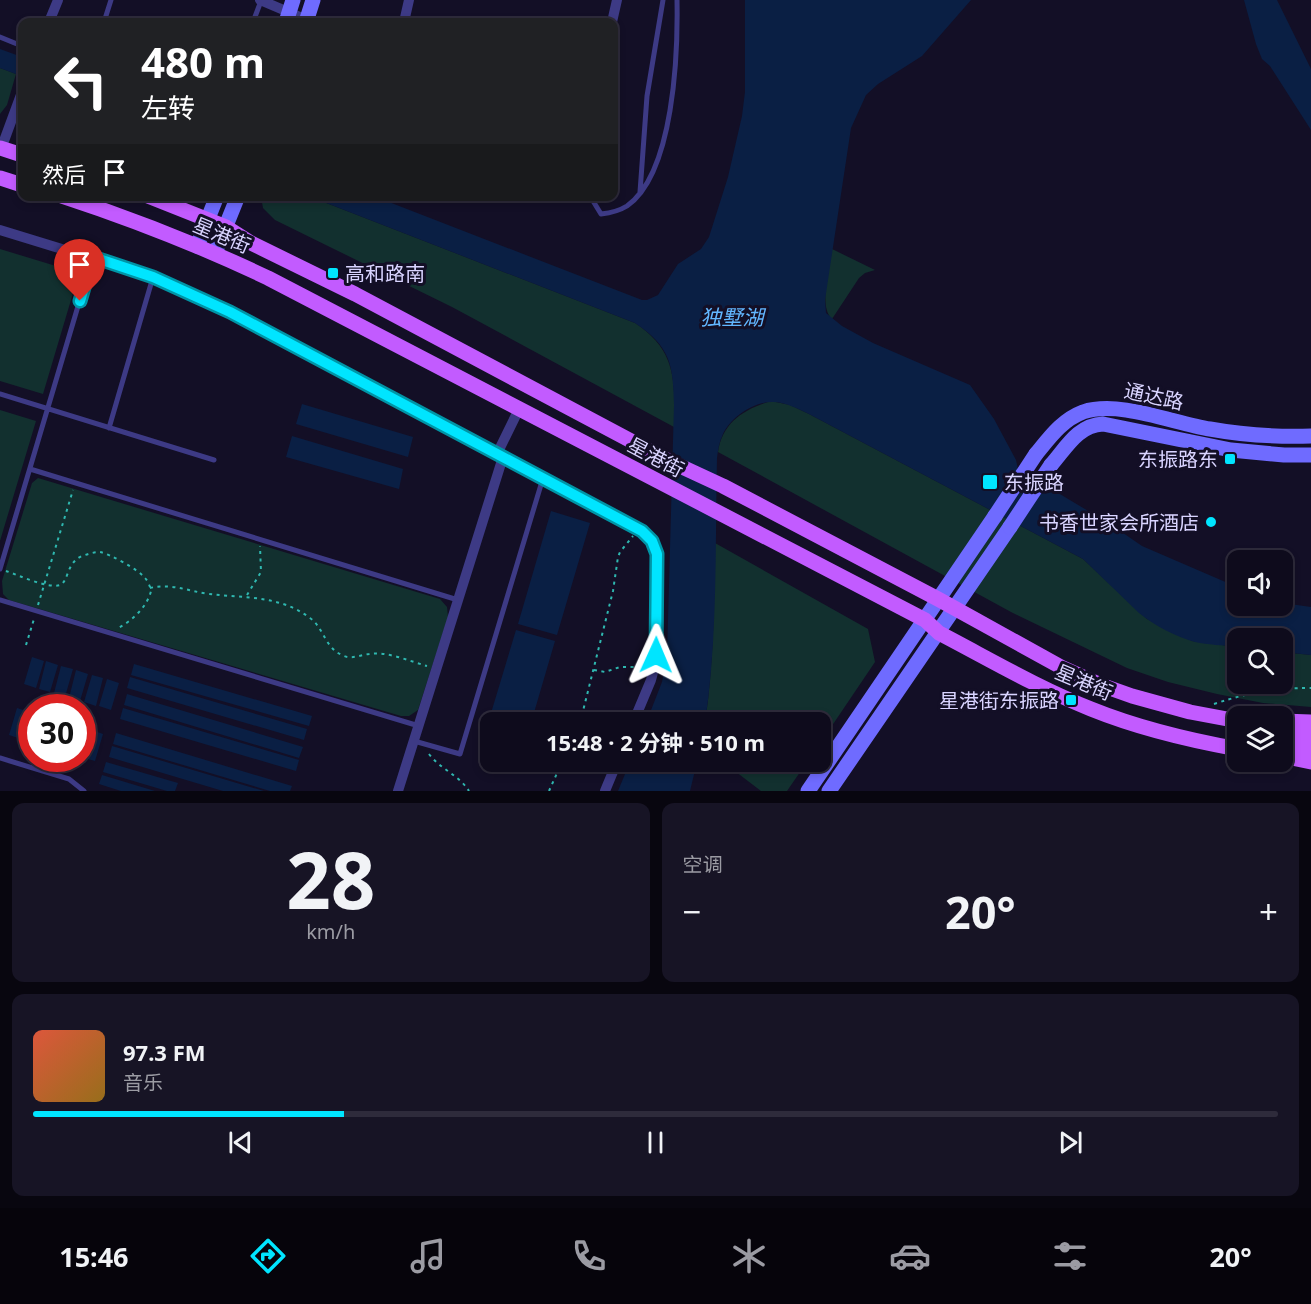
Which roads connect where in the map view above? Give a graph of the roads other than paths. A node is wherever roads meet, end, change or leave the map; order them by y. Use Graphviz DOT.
graph roads {
  1 [pos="58,0"];
  2 [pos="111,0"];
  3 [pos="261,0"];
  4 [pos="313,0"];
  5 [pos="409,0"];
  6 [pos="617,0"];
  7 [pos="663,0"];
  8 [pos="677,0"];
  9 [pos="290,12"];
  10 [pos="51,18"];
  11 [pos="105,18"];
  12 [pos="254,18"];
  13 [pos="308,18"];
  14 [pos="405,18"];
  15 [pos="613,18"];
  16 [pos="0,37"];
  17 [pos="18,44"];
  18 [pos="18,102"];
  19 [pos="0,148"];
  20 [pos="18,154"];
  21 [pos="0,178"];
  22 [pos="18,184"];
  23 [pos="640,194"];
  24 [pos="76,201"];
  25 [pos="160,201"];
  26 [pos="215,201"];
  27 [pos="236,201"];
  28 [pos="593,201"];
  29 [pos="208,219"];
  30 [pos="226,227"];
  31 [pos="0,230"];
  32 [pos="197,246"];
  33 [pos="215,253"];
  34 [pos="93,257"];
  35 [pos="153,277"];
  36 [pos="0,394"];
  37 [pos="48,409"];
  38 [pos="519,409"];
  39 [pos="109,428"];
  40 [pos="1311,436"];
  41 [pos="1311,454"];
  42 [pos="500,455"];
  43 [pos="214,460"];
  44 [pos="30,470"];
  45 [pos="543,478"];
  46 [pos="2,555"];
  47 [pos="0,569"];
  48 [pos="938,599"];
  49 [pos="0,600"];
  50 [pos="458,600"];
  51 [pos="954,610"];
  52 [pos="925,620"];
  53 [pos="939,633"];
  54 [pos="637,712"];
  55 [pos="1227,720"];
  56 [pos="1293,721"];
  57 [pos="1311,722"];
  58 [pos="419,726"];
  59 [pos="1293,733"];
  60 [pos="1311,736"];
  61 [pos="419,742"];
  62 [pos="1227,746"];
  63 [pos="1293,748"];
  64 [pos="1311,750"];
  65 [pos="0,758"];
  66 [pos="1293,758"];
  67 [pos="1311,762"];
  68 [pos="613,772"];
  69 [pos="84,791"];
  70 [pos="398,791"];
  71 [pos="604,791"];
  72 [pos="808,791"];
  73 [pos="829,791"];
  1 -- 10 [label="street"];
  2 -- 11 [label="lane"];
  3 -- 9 [label="street"];
  3 -- 12 [label="lane"];
  4 -- 13 [label="main road"];
  5 -- 14 [label="street"];
  6 -- 15 [label="street"];
  7 -- 23 [label="lane"];
  8 -- 23 [label="lane"];
  16 -- 17 [label="lane"];
  18 -- 19 [label="street"];
  19 -- 20 [label="main road"];
  21 -- 22 [label="main road"];
  23 -- 28 [label="lane"];
  24 -- 32 [label="main road, 星港街"];
  25 -- 29 [label="main road, 星港街"];
  26 -- 29 [label="main road"];
  27 -- 30 [label="main road"];
  29 -- 30 [label="main road, 星港街"];
  29 -- 32 [label="main road"];
  30 -- 33 [label="main road"];
  30 -- 48 [label="main road, 星港街"];
  31 -- 34 [label="street"];
  32 -- 33 [label="main road, 星港街"];
  33 -- 38 [label="main road, 星港街"];
  34 -- 35 [label="street"];
  34 -- 37 [label="lane"];
  35 -- 39 [label="lane"];
  35 -- 42 [label="street"];
  36 -- 37 [label="lane"];
  37 -- 39 [label="lane"];
  37 -- 44 [label="lane"];
  38 -- 42 [label="street"];
  38 -- 52 [label="main road, 星港街"];
  39 -- 43 [label="lane"];
  40 -- 48 [label="main road, 通达路, bridge"];
  41 -- 51 [label="main road, 通达路, bridge"];
  42 -- 45 [label="street"];
  42 -- 50 [label="street"];
  44 -- 46 [label="lane"];
  44 -- 50 [label="lane"];
  45 -- 54 [label="street"];
  45 -- 61 [label="lane"];
  46 -- 47 [label="lane"];
  48 -- 51 [label="main road, 星港街"];
  48 -- 52 [label="main road"];
  49 -- 58 [label="lane"];
  50 -- 58 [label="street"];
  51 -- 53 [label="main road"];
  51 -- 55 [label="main road, 星港街"];
  52 -- 53 [label="main road, 星港街"];
  52 -- 72 [label="main road"];
  53 -- 62 [label="main road, 星港街"];
  53 -- 73 [label="main road"];
  56 -- 57 [label="main road"];
  58 -- 61 [label="street"];
  59 -- 60 [label="main road"];
  61 -- 70 [label="street"];
  63 -- 64 [label="main road"];
  65 -- 69 [label="lane"];
  66 -- 67 [label="main road"];
  68 -- 71 [label="street"];
}
